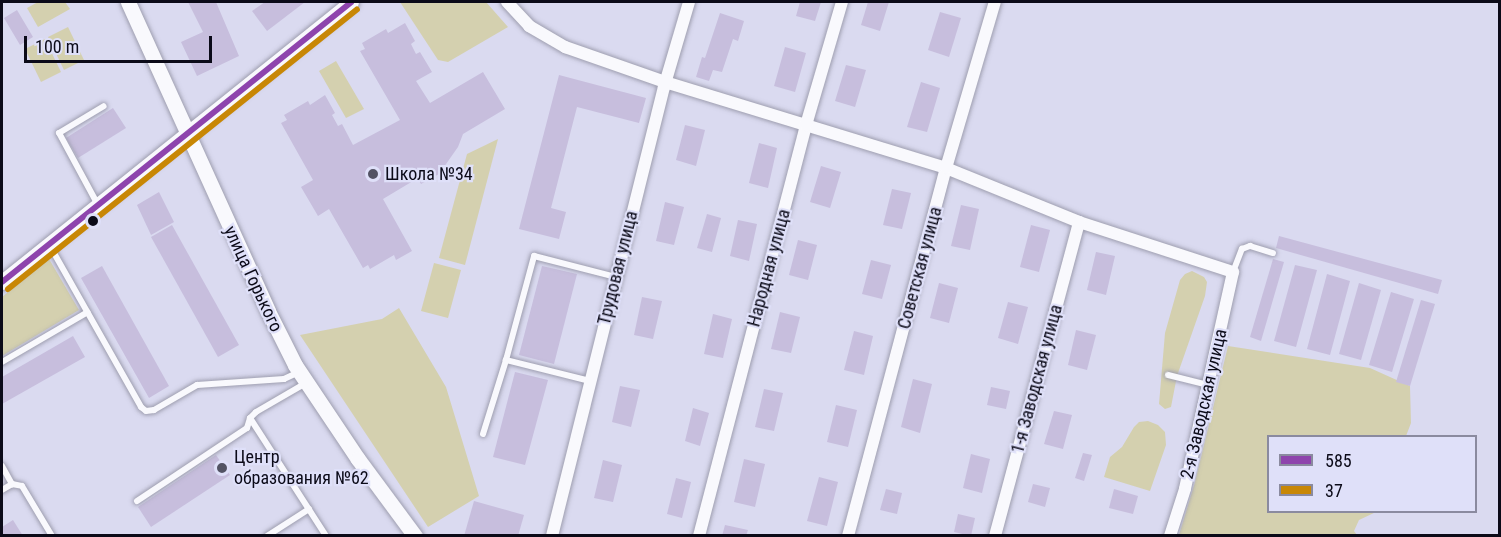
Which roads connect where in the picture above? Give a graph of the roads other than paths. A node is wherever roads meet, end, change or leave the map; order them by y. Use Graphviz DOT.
graph roads {
  1 [pos="128,2"];
  2 [pos="351,2"];
  3 [pos="507,2"];
  4 [pos="689,2"];
  5 [pos="842,2"];
  6 [pos="995,2"];
  7 [pos="666,82"];
  8 [pos="104,106"];
  9 [pos="806,125"];
  10 [pos="187,133"];
  11 [pos="946,168"];
  12 [pos="98,205"];
  13 [pos="1079,222"];
  14 [pos="49,244"];
  15 [pos="1273,253"];
  16 [pos="1233,272"];
  17 [pos="616,277"];
  18 [pos="2,282"];
  19 [pos="88,312"];
  20 [pos="506,360"];
  21 [pos="2,362"];
  22 [pos="1168,375"];
  23 [pos="302,378"];
  24 [pos="591,381"];
  25 [pos="1208,385"];
  26 [pos="250,418"];
  27 [pos="483,434"];
  28 [pos="2,466"];
  29 [pos="12,484"];
  30 [pos="2,490"];
  31 [pos="136,501"];
  32 [pos="309,508"];
  33 [pos="52,536"];
  34 [pos="267,536"];
  35 [pos="326,536"];
  36 [pos="415,536"];
  37 [pos="552,536"];
  38 [pos="699,536"];
  39 [pos="848,536"];
  40 [pos="995,536"];
  41 [pos="1170,536"];
  1 -- 10 [label="street, улица Горького"];
  2 -- 10 [label="street"];
  3 -- 7 [label="street"];
  4 -- 7 [label="street, Трудовая улица"];
  5 -- 9 [label="street, Народная улица"];
  6 -- 11 [label="street, Советская улица"];
  7 -- 9 [label="street"];
  7 -- 17 [label="street, Трудовая улица"];
  8 -- 12 [label="lane"];
  9 -- 11 [label="street"];
  9 -- 38 [label="street, Народная улица"];
  10 -- 12 [label="street"];
  10 -- 23 [label="street, улица Горького"];
  11 -- 13 [label="street"];
  11 -- 39 [label="street, Советская улица"];
  12 -- 14 [label="street"];
  13 -- 16 [label="street"];
  13 -- 40 [label="street, 1-я Заводская улица"];
  14 -- 18 [label="street"];
  14 -- 19 [label="lane"];
  15 -- 16 [label="lane"];
  16 -- 25 [label="street, 2-я Заводская улица"];
  17 -- 20 [label="lane"];
  17 -- 24 [label="street, Трудовая улица"];
  19 -- 21 [label="lane"];
  19 -- 23 [label="lane"];
  20 -- 24 [label="lane"];
  20 -- 27 [label="lane"];
  22 -- 25 [label="lane"];
  23 -- 26 [label="lane"];
  23 -- 36 [label="street, улица Горького"];
  24 -- 37 [label="street, Трудовая улица"];
  25 -- 41 [label="street, 2-я Заводская улица"];
  26 -- 31 [label="lane"];
  26 -- 32 [label="lane"];
  28 -- 29 [label="lane"];
  29 -- 30 [label="lane"];
  29 -- 33 [label="lane"];
  32 -- 34 [label="lane"];
  32 -- 35 [label="lane"];
}
